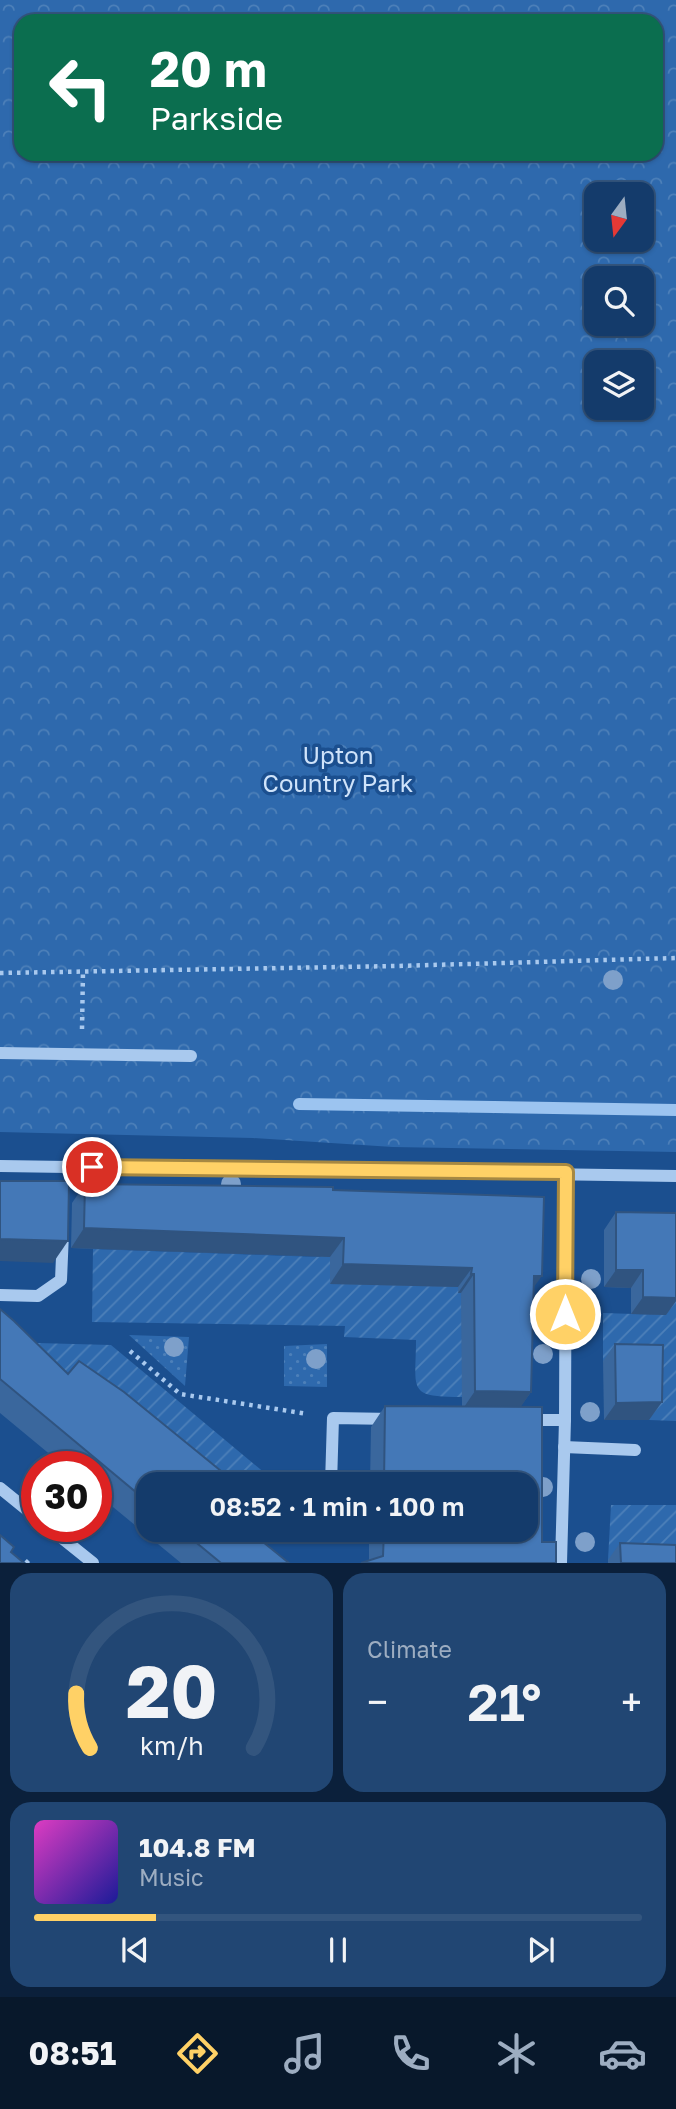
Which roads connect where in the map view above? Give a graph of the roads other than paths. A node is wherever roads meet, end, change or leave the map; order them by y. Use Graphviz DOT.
graph roads {
  1 [pos="0,1054"];
  2 [pos="191,1056"];
  3 [pos="0,1166"];
  4 [pos="566,1172"];
  5 [pos="676,1176"];
  6 [pos="63,1216"];
  7 [pos="0,1295"];
  8 [pos="412,1419"];
  9 [pos="517,1419"];
  10 [pos="565,1420"];
  11 [pos="564,1447"];
  12 [pos="635,1450"];
  13 [pos="331,1472"];
  14 [pos="0,1488"];
  15 [pos="21,1504"];
  16 [pos="67,1542"];
  17 [pos="93,1563"];
  18 [pos="561,1563"];
  1 -- 2 [label="street"];
  3 -- 4 [label="street"];
  4 -- 5 [label="street"];
  4 -- 10 [label="street"];
  6 -- 7 [label="street"];
  8 -- 13 [label="street"];
  9 -- 10 [label="street"];
  10 -- 11 [label="street"];
  11 -- 12 [label="street"];
  11 -- 18 [label="street"];
  14 -- 15 [label="street"];
  16 -- 17 [label="street"];
}
